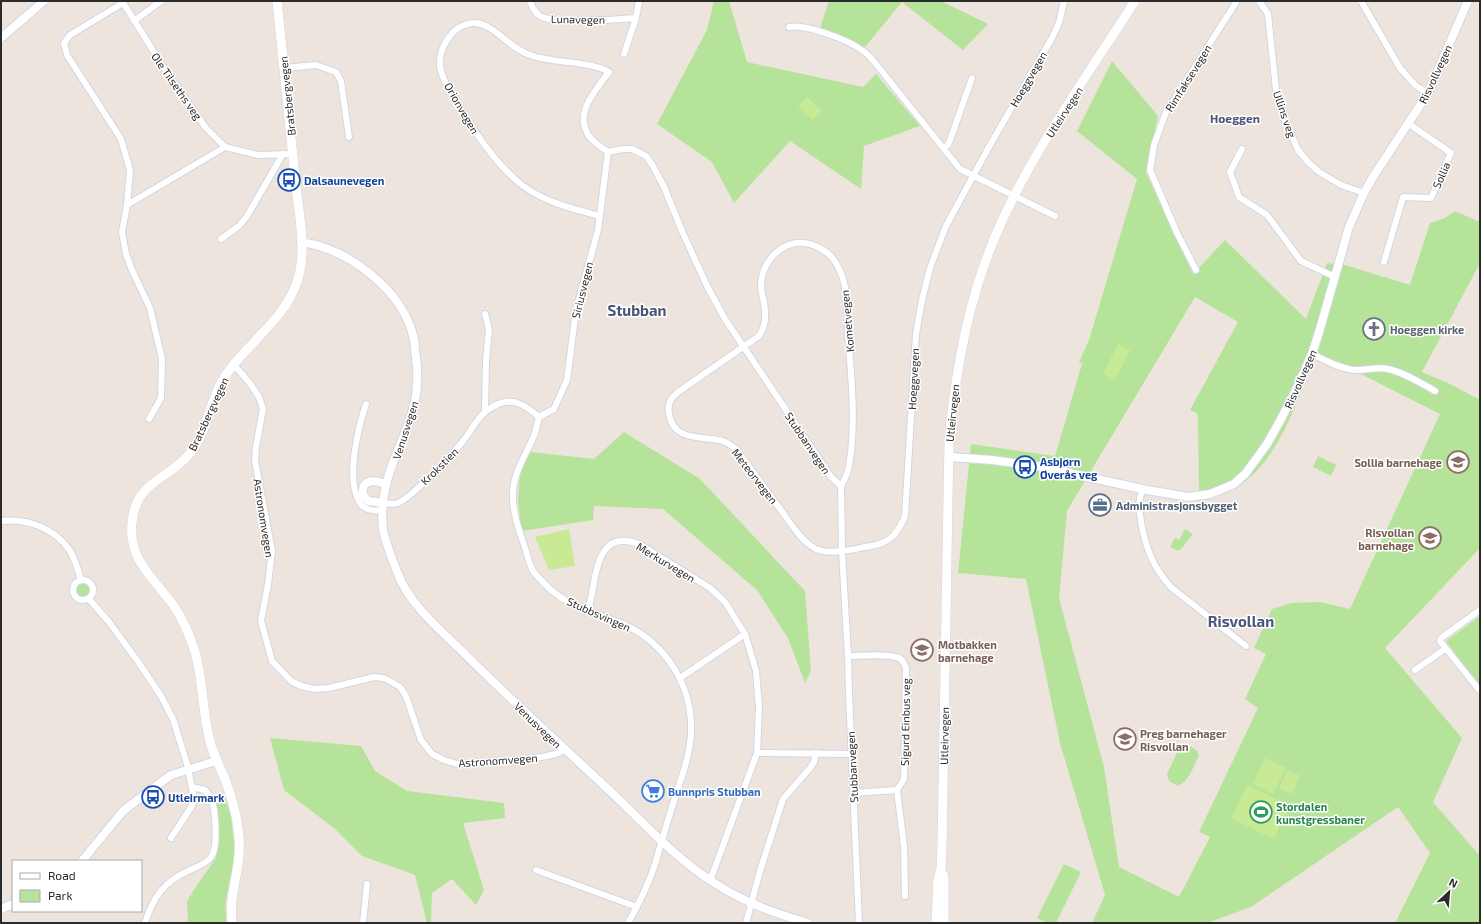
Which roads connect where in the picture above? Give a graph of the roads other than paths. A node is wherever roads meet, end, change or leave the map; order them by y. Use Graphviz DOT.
graph roads {
  1 [pos="44,1"];
  2 [pos="161,1"];
  3 [pos="277,1"];
  4 [pos="530,1"];
  5 [pos="639,1"];
  6 [pos="1064,1"];
  7 [pos="1136,1"];
  8 [pos="1237,1"];
  9 [pos="1259,1"];
  10 [pos="1361,1"];
  11 [pos="1468,1"];
  12 [pos="122,2"];
  13 [pos="636,18"];
  14 [pos="134,21"];
  15 [pos="789,27"];
  16 [pos="1,38"];
  17 [pos="624,54"];
  18 [pos="284,68"];
  19 [pos="972,78"];
  20 [pos="1428,93"];
  21 [pos="1408,124"];
  22 [pos="349,137"];
  23 [pos="225,147"];
  24 [pos="944,149"];
  25 [pos="1242,149"];
  26 [pos="608,152"];
  27 [pos="283,154"];
  28 [pos="293,154"];
  29 [pos="973,175"];
  30 [pos="1364,193"];
  31 [pos="1014,195"];
  32 [pos="127,205"];
  33 [pos="600,216"];
  34 [pos="1054,216"];
  35 [pos="221,239"];
  36 [pos="301,242"];
  37 [pos="1384,262"];
  38 [pos="1196,270"];
  39 [pos="1335,277"];
  40 [pos="485,314"];
  41 [pos="743,347"];
  42 [pos="1312,354"];
  43 [pos="234,365"];
  44 [pos="1435,392"];
  45 [pos="366,404"];
  46 [pos="485,412"];
  47 [pos="539,418"];
  48 [pos="149,419"];
  49 [pos="949,457"];
  50 [pos="386,484"];
  51 [pos="840,486"];
  52 [pos="1143,489"];
  53 [pos="383,507"];
  54 [pos="1,522"];
  55 [pos="842,551"];
  56 [pos="81,580"];
  57 [pos="89,599"];
  58 [pos="1480,610"];
  59 [pos="588,611"];
  60 [pos="745,634"];
  61 [pos="1246,646"];
  62 [pos="1445,649"];
  63 [pos="848,656"];
  64 [pos="1416,670"];
  65 [pos="680,678"];
  66 [pos="1480,691"];
  67 [pos="564,750"];
  68 [pos="756,753"];
  69 [pos="816,753"];
  70 [pos="851,754"];
  71 [pos="216,761"];
  72 [pos="188,770"];
  73 [pos="192,787"];
  74 [pos="897,790"];
  75 [pos="853,793"];
  76 [pos="171,838"];
  77 [pos="661,840"];
  78 [pos="83,860"];
  79 [pos="941,869"];
  80 [pos="536,870"];
  81 [pos="710,881"];
  82 [pos="367,884"];
  83 [pos="906,896"];
  84 [pos="12,904"];
  85 [pos="752,904"];
  86 [pos="637,907"];
  87 [pos="1,909"];
  88 [pos="145,923"];
  89 [pos="232,923"];
  90 [pos="363,923"];
  91 [pos="628,923"];
  92 [pos="746,923"];
  93 [pos="808,923"];
  94 [pos="859,923"];
  95 [pos="936,923"];
  96 [pos="944,923"];
  1 -- 16 [label="street"];
  2 -- 14 [label="street"];
  3 -- 18 [label="main road, Bratsbergvegen"];
  4 -- 13 [label="street, Lunavegen"];
  5 -- 13 [label="street"];
  6 -- 29 [label="street, Hoeggvegen"];
  7 -- 31 [label="main road, Utleirvegen"];
  8 -- 38 [label="street, Rimfaksevegen"];
  9 -- 30 [label="street, Ullins veg"];
  10 -- 20 [label="street"];
  11 -- 20 [label="street, Risvollvegen"];
  12 -- 14 [label="street, Ole Tilseths veg"];
  12 -- 32 [label="street"];
  13 -- 17 [label="street"];
  14 -- 23 [label="street, Ole Tilseths veg"];
  15 -- 24 [label="street"];
  18 -- 22 [label="street"];
  18 -- 28 [label="main road, Bratsbergvegen"];
  19 -- 24 [label="street"];
  20 -- 21 [label="street, Risvollvegen"];
  21 -- 30 [label="street, Risvollvegen"];
  21 -- 37 [label="street, Sollia"];
  23 -- 27 [label="street"];
  23 -- 32 [label="street"];
  24 -- 29 [label="street"];
  25 -- 39 [label="street"];
  26 -- 33 [label="street, Siriusvegen"];
  26 -- 33 [label="street, Orionvegen"];
  26 -- 41 [label="street, Stubbanvegen"];
  27 -- 28 [label="street"];
  27 -- 35 [label="street"];
  28 -- 36 [label="main road, Bratsbergvegen"];
  29 -- 31 [label="street"];
  29 -- 55 [label="street, Hoeggvegen"];
  30 -- 39 [label="street, Risvollvegen"];
  31 -- 34 [label="street"];
  31 -- 49 [label="main road, Utleirvegen"];
  32 -- 48 [label="street"];
  33 -- 47 [label="street, Siriusvegen"];
  36 -- 43 [label="main road, Bratsbergvegen"];
  36 -- 50 [label="street, Venusvegen"];
  39 -- 42 [label="street, Risvollvegen"];
  40 -- 46 [label="street"];
  41 -- 51 [label="street, Stubbanvegen"];
  41 -- 51 [label="street, Kometvegen"];
  41 -- 55 [label="street, Meteorvegen"];
  42 -- 44 [label="street"];
  42 -- 52 [label="street, Risvollvegen"];
  43 -- 67 [label="street, Astronomvegen"];
  43 -- 71 [label="main road, Bratsbergvegen"];
  45 -- 53 [label="street, Krokstien"];
  46 -- 47 [label="street, Krokstien"];
  46 -- 53 [label="street, Krokstien"];
  47 -- 59 [label="street, Stubbsvingen"];
  49 -- 52 [label="street, Risvollvegen"];
  49 -- 79 [label="main road, Utleirvegen"];
  50 -- 53 [label="street, Venusvegen"];
  50 -- 53 [label="street"];
  51 -- 55 [label="street, Stubbanvegen"];
  52 -- 61 [label="street"];
  53 -- 67 [label="street, Venusvegen"];
  54 -- 56 [label="street"];
  55 -- 63 [label="street, Stubbanvegen"];
  56 -- 57 [label="street"];
  56 -- 57 [label="street"];
  57 -- 72 [label="street"];
  58 -- 62 [label="street"];
  59 -- 60 [label="street, Merkurvegen"];
  59 -- 65 [label="street, Stubbsvingen"];
  60 -- 65 [label="street"];
  60 -- 68 [label="street, Merkurvegen"];
  62 -- 64 [label="street"];
  62 -- 66 [label="street"];
  63 -- 70 [label="street, Stubbanvegen"];
  63 -- 74 [label="street, Sigurd Einbus veg"];
  65 -- 77 [label="street, Stubbsvingen"];
  67 -- 77 [label="street, Venusvegen"];
  68 -- 69 [label="street"];
  68 -- 81 [label="street, Merkurvegen"];
  69 -- 70 [label="street"];
  69 -- 85 [label="street"];
  70 -- 75 [label="street, Stubbanvegen"];
  71 -- 72 [label="street"];
  71 -- 89 [label="main road, Bratsbergvegen"];
  72 -- 73 [label="street"];
  72 -- 78 [label="street"];
  73 -- 76 [label="street"];
  73 -- 88 [label="street"];
  74 -- 75 [label="street"];
  74 -- 83 [label="street, Sigurd Einbus veg"];
  75 -- 94 [label="street, Stubbanvegen"];
  77 -- 81 [label="street, Venusvegen"];
  77 -- 86 [label="street, Stubbsvingen"];
  79 -- 95 [label="main road, Utleirvegen"];
  79 -- 96 [label="main road, Utleirvegen"];
  80 -- 86 [label="street"];
  81 -- 85 [label="street, Venusvegen"];
  82 -- 90 [label="street"];
  84 -- 87 [label="street"];
  85 -- 92 [label="street"];
  85 -- 93 [label="street, Venusvegen"];
  86 -- 91 [label="street, Stubbsvingen"];
}
